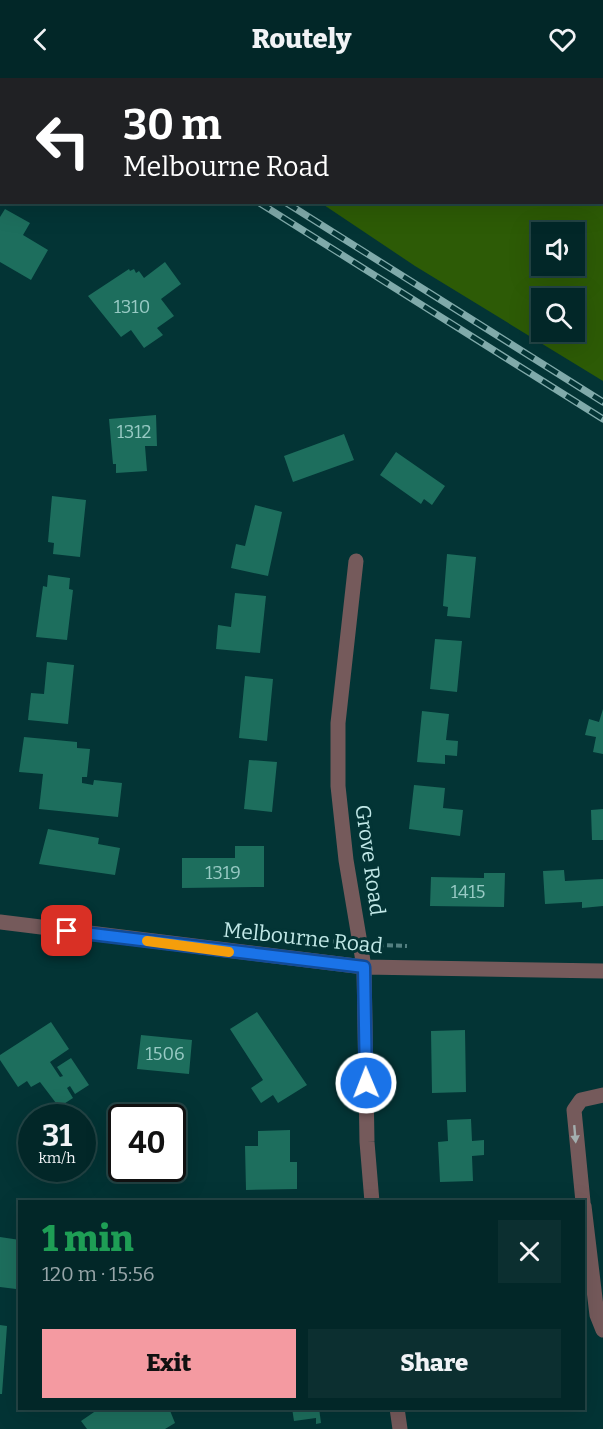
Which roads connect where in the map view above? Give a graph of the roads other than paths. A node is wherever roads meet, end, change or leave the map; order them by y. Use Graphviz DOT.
graph roads {
  1 [pos="356,561"];
  2 [pos="0,922"];
  3 [pos="364,967"];
  4 [pos="603,971"];
  5 [pos="603,1095"];
  6 [pos="372,1200"];
  7 [pos="583,1200"];
  8 [pos="585,1214"];
  9 [pos="603,1330"];
  10 [pos="397,1410"];
  11 [pos="400,1429"];
  1 -- 3 [label="street, Grove Road"];
  2 -- 3 [label="street, Melbourne Road"];
  3 -- 4 [label="street, Melbourne Road"];
  3 -- 6 [label="street, Grove Road"];
  5 -- 7 [label="street, one-way"];
  8 -- 9 [label="street"];
  10 -- 11 [label="street"];
}
